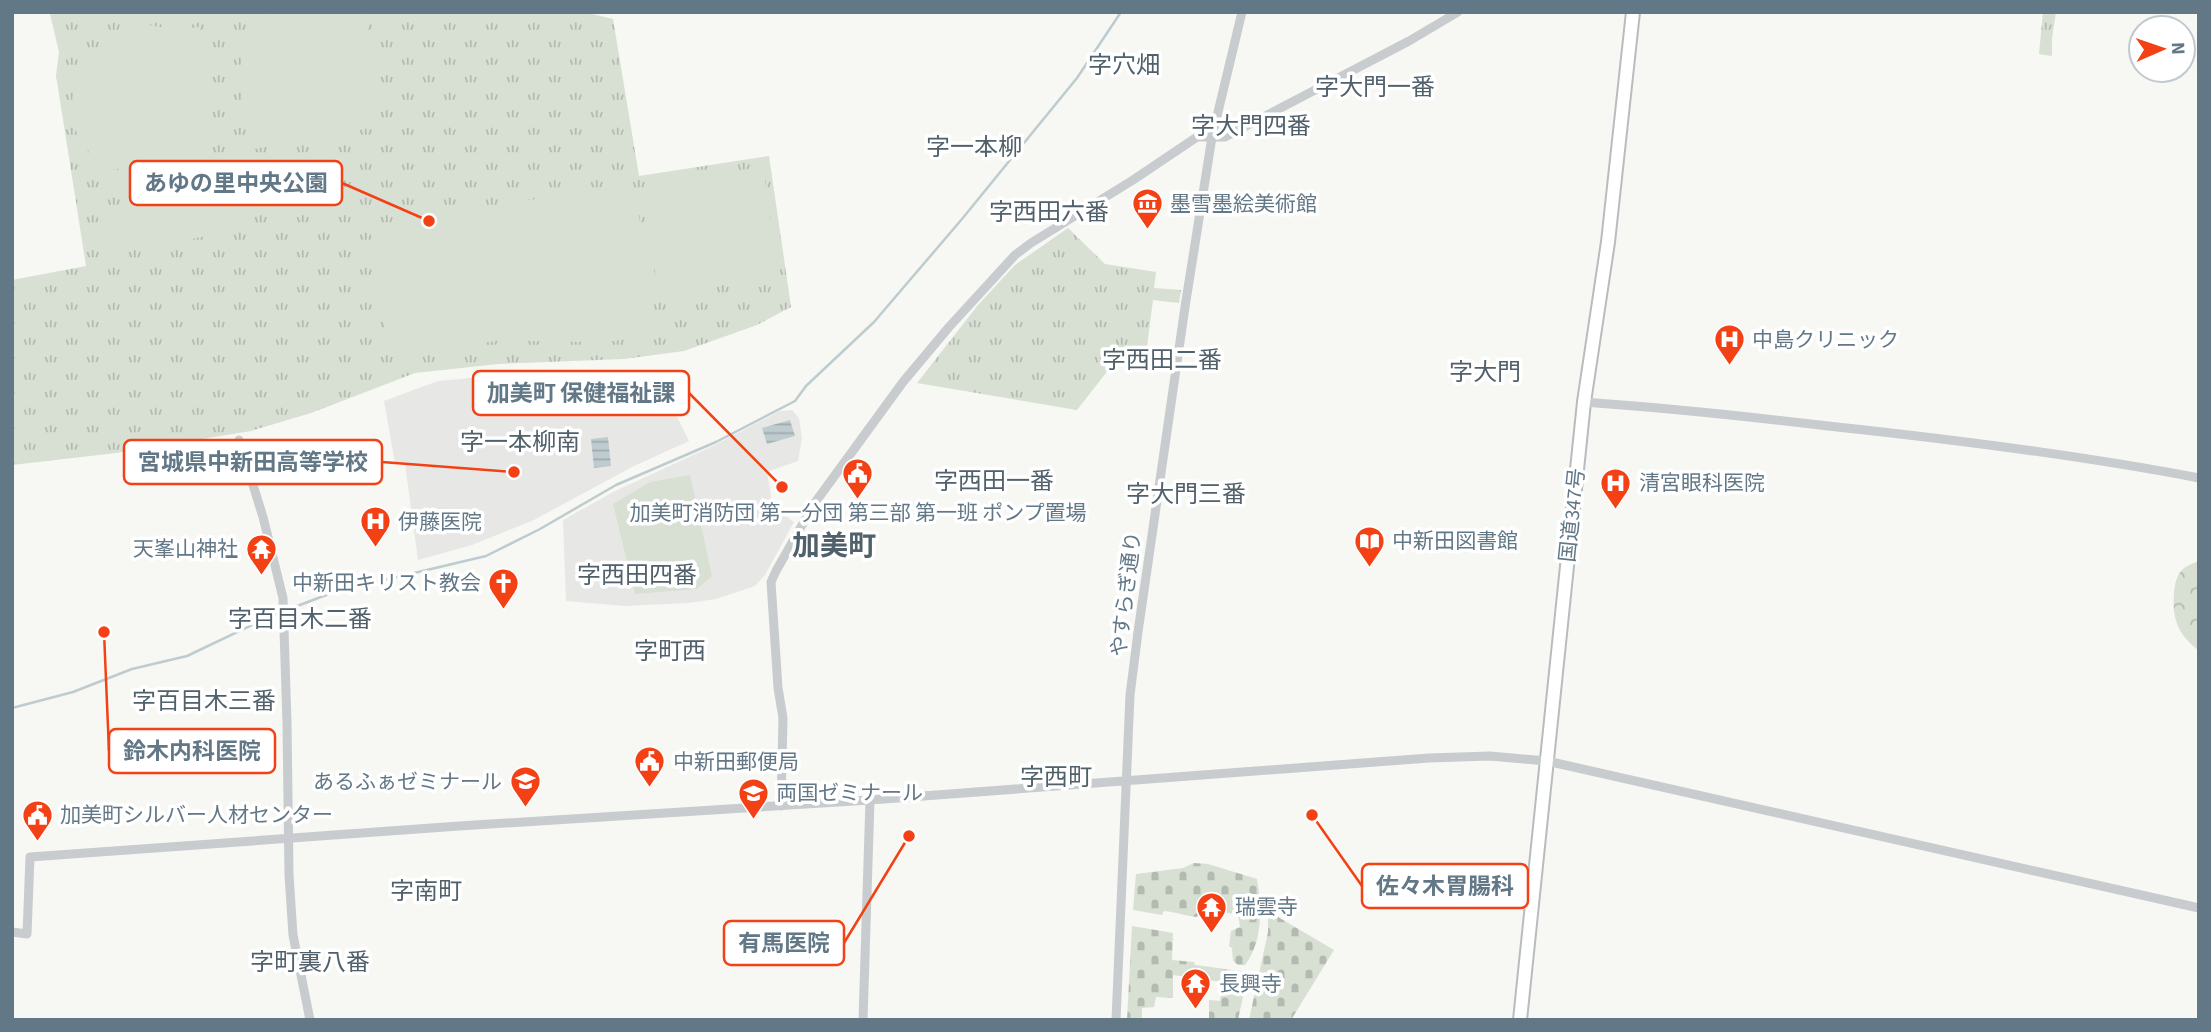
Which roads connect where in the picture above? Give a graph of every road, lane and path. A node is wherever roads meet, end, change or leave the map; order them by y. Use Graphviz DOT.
graph roads {
  1 [pos="1242,12"];
  2 [pos="1458,12"];
  3 [pos="1633,12"];
  4 [pos="1212,137"];
  5 [pos="1584,402"];
  6 [pos="239,440"];
  7 [pos="2199,478"];
  8 [pos="1547,761"];
  9 [pos="1126,780"];
  10 [pos="870,800"];
  11 [pos="781,806"];
  12 [pos="288,840"];
  13 [pos="2199,908"];
  14 [pos="12,932"];
  15 [pos="310,1020"];
  16 [pos="863,1020"];
  17 [pos="1116,1020"];
  18 [pos="1520,1020"];
  1 -- 4 [label="street, やすらぎ通り"];
  2 -- 4 [label="street"];
  3 -- 5 [label="highway, 国道347号"];
  4 -- 9 [label="street, やすらぎ通り"];
  4 -- 11 [label="street"];
  5 -- 7 [label="street"];
  5 -- 8 [label="highway, 国道347号"];
  6 -- 12 [label="street"];
  8 -- 9 [label="street"];
  8 -- 13 [label="street"];
  8 -- 18 [label="highway, 国道347号"];
  9 -- 10 [label="street"];
  9 -- 17 [label="street, やすらぎ通り"];
  10 -- 11 [label="street"];
  10 -- 16 [label="street"];
  11 -- 12 [label="street"];
  12 -- 14 [label="street"];
  12 -- 15 [label="street"];
}
